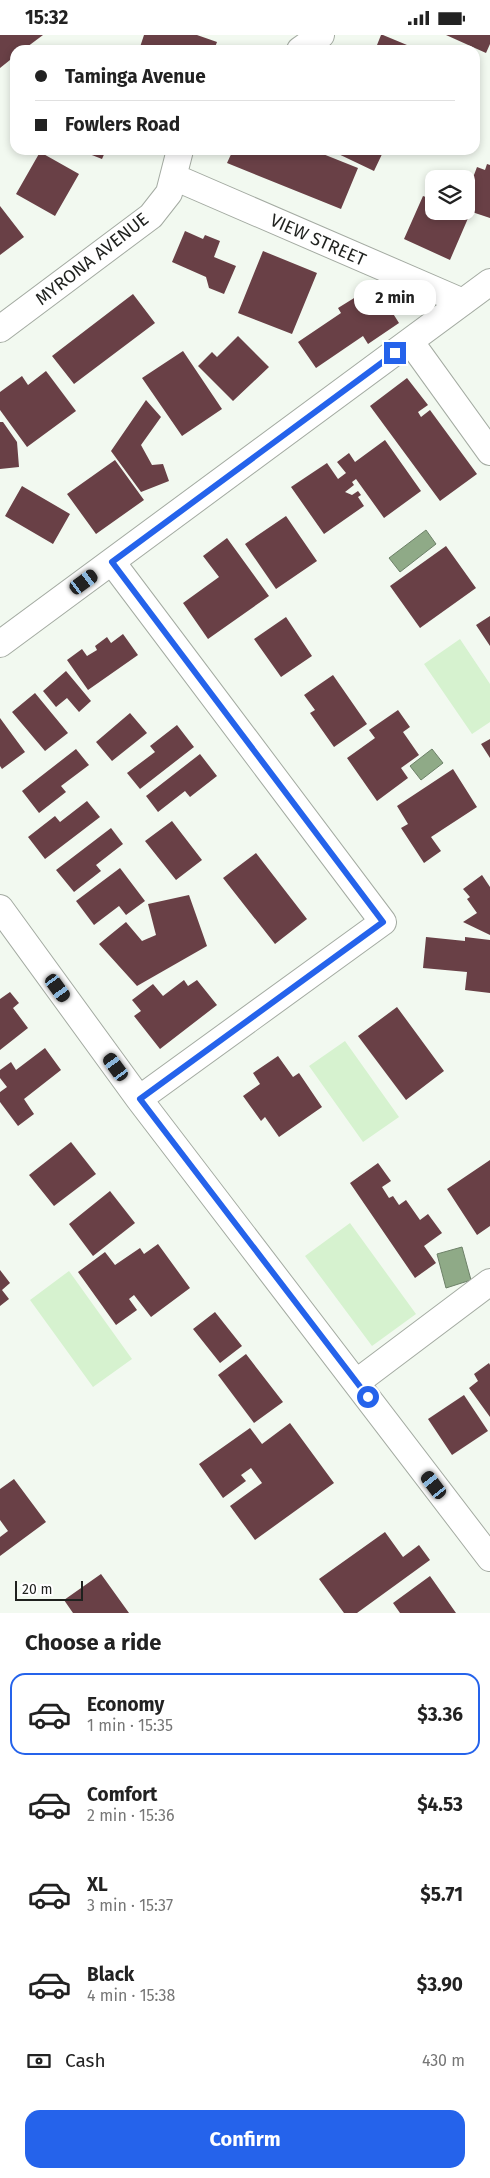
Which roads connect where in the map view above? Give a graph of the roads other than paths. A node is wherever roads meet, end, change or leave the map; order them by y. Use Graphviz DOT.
graph roads {
  1 [pos="322,35"];
  2 [pos="307,45"];
  3 [pos="179,155"];
  4 [pos="174,177"];
  5 [pos="490,282"];
  6 [pos="463,302"];
  7 [pos="0,329"];
  8 [pos="410,341"];
  9 [pos="490,452"];
  10 [pos="112,562"];
  11 [pos="0,644"];
  12 [pos="0,908"];
  13 [pos="140,1099"];
  14 [pos="490,1282"];
  15 [pos="357,1383"];
  16 [pos="490,1558"];
  1 -- 2 [label="street"];
  3 -- 4 [label="street, MYRONA AVENUE"];
  4 -- 6 [label="street, VIEW STREET"];
  4 -- 7 [label="street, MYRONA AVENUE"];
  5 -- 6 [label="street"];
  6 -- 8 [label="street"];
  8 -- 9 [label="street"];
  8 -- 10 [label="street"];
  10 -- 11 [label="street"];
  10 -- 13 [label="street"];
  12 -- 13 [label="street"];
  13 -- 15 [label="street"];
  14 -- 15 [label="street"];
  15 -- 16 [label="street"];
}
